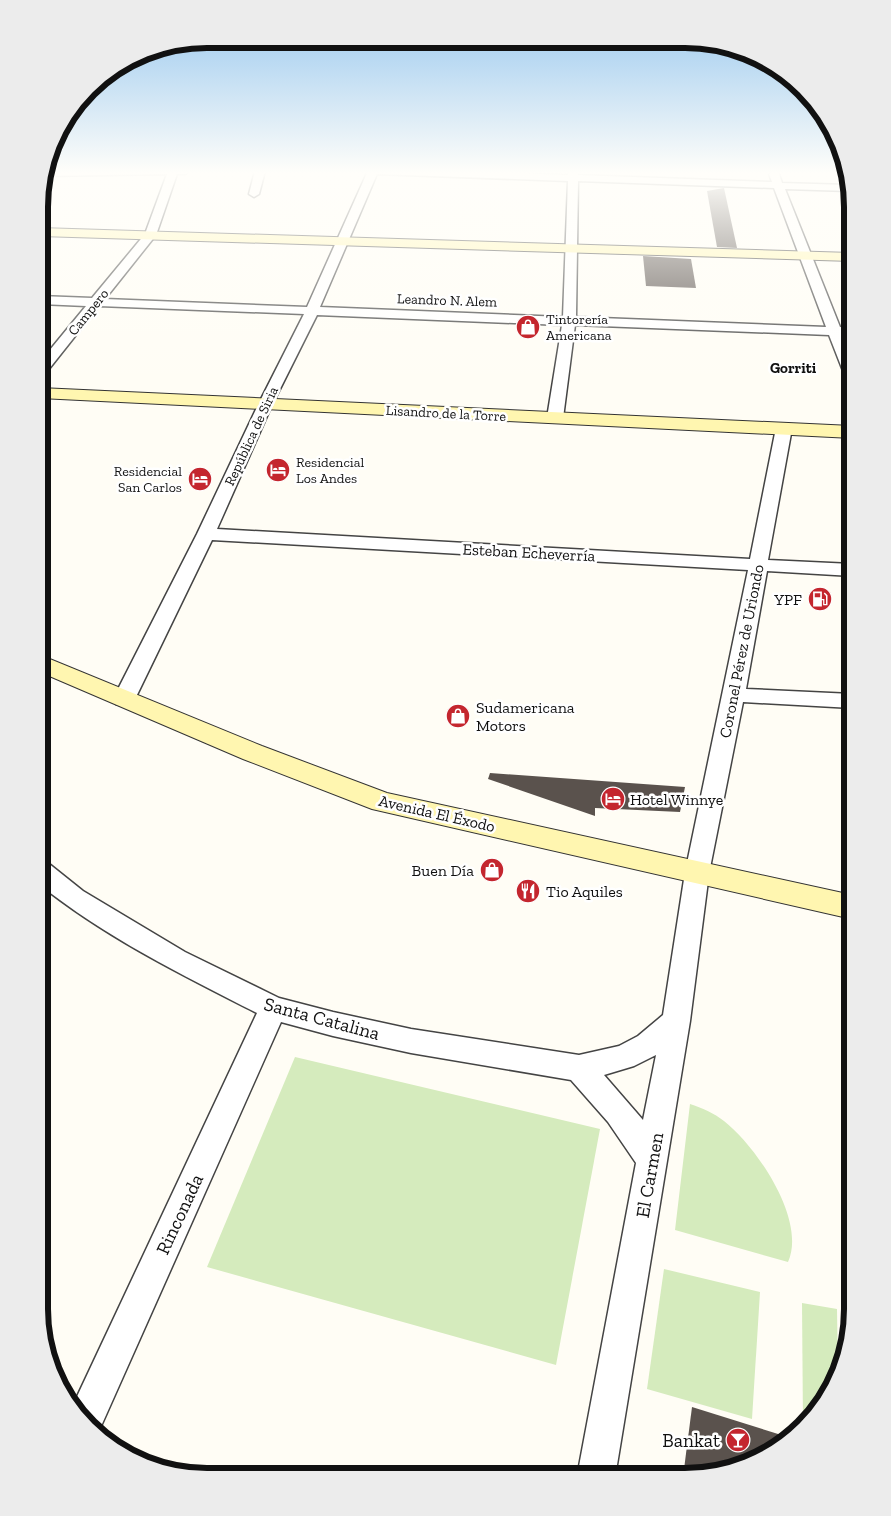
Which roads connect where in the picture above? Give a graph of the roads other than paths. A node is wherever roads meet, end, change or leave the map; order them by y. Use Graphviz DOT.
graph roads {
  1 [pos="135,242"];
  2 [pos="343,242"];
  3 [pos="394,242"];
  4 [pos="571,242"];
  5 [pos="801,242"];
  6 [pos="571,248"];
  7 [pos="806,255"];
  8 [pos="844,257"];
  9 [pos="48,300"];
  10 [pos="90,302"];
  11 [pos="312,311"];
  12 [pos="570,321"];
  13 [pos="836,332"];
  14 [pos="844,332"];
  15 [pos="48,346"];
  16 [pos="844,354"];
  17 [pos="48,359"];
  18 [pos="48,394"];
  19 [pos="264,405"];
  20 [pos="555,418"];
  21 [pos="784,428"];
  22 [pos="844,432"];
  23 [pos="206,534"];
  24 [pos="757,565"];
  25 [pos="844,570"];
  26 [pos="48,667"];
  27 [pos="734,695"];
  28 [pos="124,700"];
  29 [pos="844,701"];
  30 [pos="697,873"];
  31 [pos="48,877"];
  32 [pos="843,905"];
  33 [pos="273,1008"];
  34 [pos="676,1021"];
  35 [pos="579,1068"];
  36 [pos="651,1161"];
  37 [pos="87,1415"];
  38 [pos="598,1468"];
  1 -- 10 [label="street, Campero"];
  2 -- 11 [label="street, República de Siria"];
  3 -- 6 [label="main road"];
  4 -- 6 [label="street"];
  5 -- 7 [label="street"];
  6 -- 7 [label="main road"];
  6 -- 12 [label="street"];
  7 -- 8 [label="main road"];
  7 -- 13 [label="street"];
  9 -- 10 [label="street, Leandro N. Alem"];
  10 -- 11 [label="street, Leandro N. Alem"];
  10 -- 15 [label="street, Campero"];
  10 -- 17 [label="street, Campero"];
  11 -- 12 [label="street, Leandro N. Alem"];
  11 -- 19 [label="street, República de Siria"];
  12 -- 13 [label="street, Leandro N. Alem"];
  12 -- 20 [label="street"];
  13 -- 14 [label="street, Leandro N. Alem"];
  13 -- 16 [label="street"];
  18 -- 19 [label="main road, Lisandro de la Torre"];
  19 -- 20 [label="main road, Lisandro de la Torre"];
  19 -- 23 [label="street, República de Siria"];
  20 -- 21 [label="main road, Lisandro de la Torre"];
  21 -- 22 [label="main road, Lisandro de la Torre"];
  21 -- 24 [label="street, Coronel Pérez de Uriondo"];
  23 -- 24 [label="street, Esteban Echeverría"];
  23 -- 28 [label="street, República de Siria"];
  24 -- 25 [label="street, Esteban Echeverría"];
  24 -- 27 [label="street, Coronel Pérez de Uriondo"];
  26 -- 28 [label="main road, Avenida El Éxodo"];
  27 -- 29 [label="street"];
  27 -- 30 [label="street, Coronel Pérez de Uriondo"];
  28 -- 30 [label="main road, Avenida El Éxodo"];
  30 -- 32 [label="main road, Avenida El Éxodo"];
  30 -- 34 [label="street, El Carmen"];
  31 -- 33 [label="street, Santa Catalina"];
  33 -- 35 [label="street, Santa Catalina"];
  33 -- 37 [label="street, Rinconada"];
  34 -- 35 [label="street, Santa Catalina"];
  34 -- 36 [label="street, El Carmen"];
  35 -- 36 [label="street"];
  36 -- 38 [label="street, El Carmen"];
}
